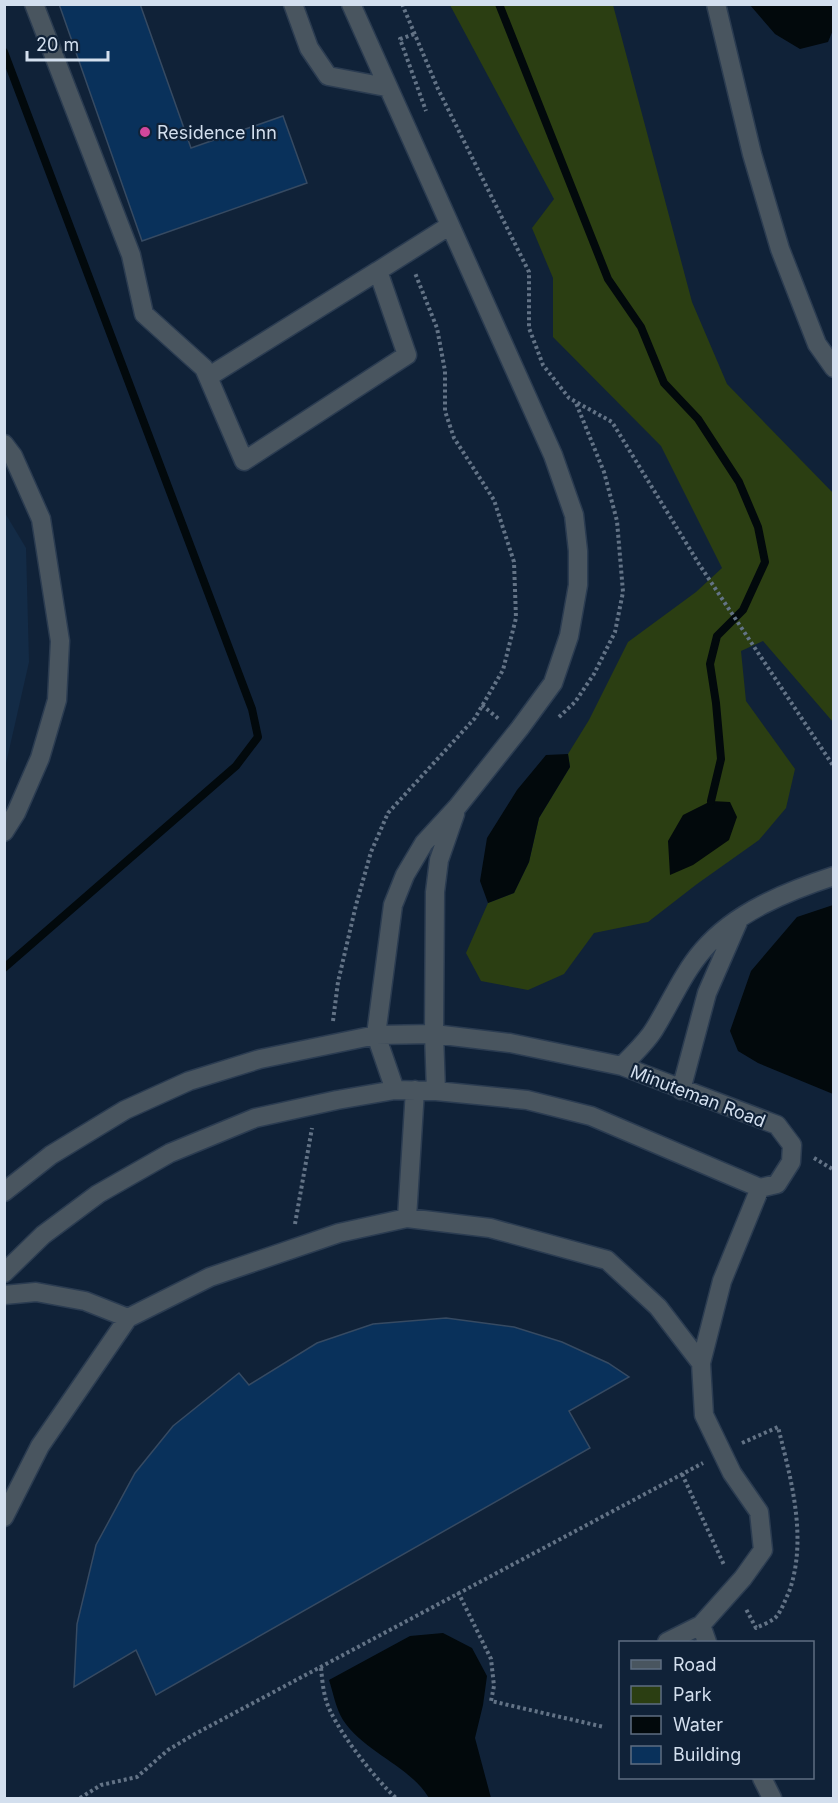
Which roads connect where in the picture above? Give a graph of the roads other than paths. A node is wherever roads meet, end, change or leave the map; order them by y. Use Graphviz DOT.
graph roads {
  1 [pos="34,4"];
  2 [pos="293,4"];
  3 [pos="351,4"];
  4 [pos="716,4"];
  5 [pos="386,87"];
  6 [pos="449,226"];
  7 [pos="378,271"];
  8 [pos="834,368"];
  9 [pos="208,377"];
  10 [pos="4,444"];
  11 [pos="459,806"];
  12 [pos="4,832"];
  13 [pos="834,876"];
  14 [pos="740,917"];
  15 [pos="434,1034"];
  16 [pos="376,1035"];
  17 [pos="622,1066"];
  18 [pos="395,1090"];
  19 [pos="415,1090"];
  20 [pos="681,1090"];
  21 [pos="436,1091"];
  22 [pos="760,1188"];
  23 [pos="4,1192"];
  24 [pos="407,1218"];
  25 [pos="4,1273"];
  26 [pos="4,1295"];
  27 [pos="128,1318"];
  28 [pos="701,1363"];
  29 [pos="4,1516"];
  30 [pos="701,1625"];
  31 [pos="669,1641"];
  32 [pos="707,1641"];
  33 [pos="762,1779"];
  34 [pos="772,1798"];
  1 -- 9 [label="street"];
  2 -- 5 [label="street"];
  3 -- 5 [label="street"];
  4 -- 8 [label="street"];
  5 -- 6 [label="street"];
  6 -- 7 [label="street"];
  6 -- 11 [label="street"];
  7 -- 9 [label="street"];
  7 -- 9 [label="street"];
  10 -- 12 [label="street"];
  11 -- 15 [label="street"];
  11 -- 16 [label="street"];
  13 -- 14 [label="street"];
  14 -- 17 [label="street"];
  14 -- 20 [label="street"];
  15 -- 16 [label="street, Minuteman Road"];
  15 -- 17 [label="street, Minuteman Road"];
  15 -- 21 [label="street"];
  16 -- 18 [label="street"];
  16 -- 23 [label="street, Minuteman Road"];
  17 -- 20 [label="street, Minuteman Road"];
  18 -- 19 [label="street"];
  18 -- 25 [label="street"];
  19 -- 21 [label="street"];
  19 -- 24 [label="street"];
  20 -- 22 [label="street, Minuteman Road"];
  21 -- 22 [label="street"];
  22 -- 28 [label="street"];
  24 -- 27 [label="street"];
  24 -- 28 [label="street"];
  26 -- 27 [label="street"];
  27 -- 29 [label="street"];
  28 -- 30 [label="street"];
  30 -- 31 [label="street"];
  30 -- 32 [label="street"];
  33 -- 34 [label="street"];
}
